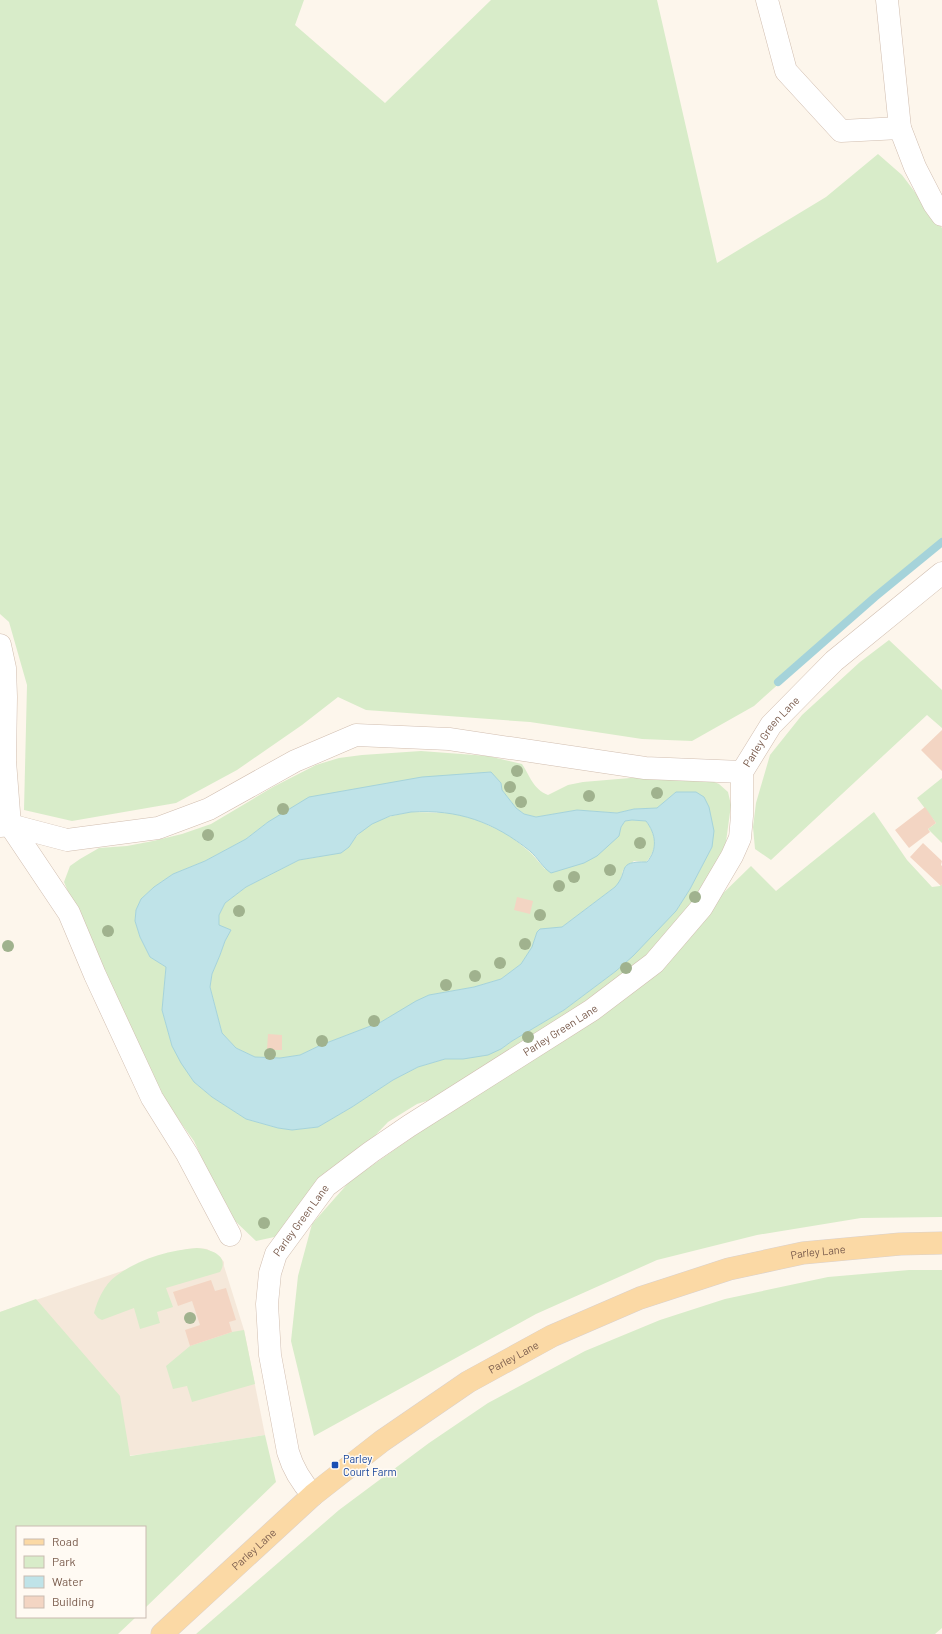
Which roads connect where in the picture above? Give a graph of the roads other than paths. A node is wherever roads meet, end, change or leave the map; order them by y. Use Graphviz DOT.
graph roads {
  1 [pos="767,0"];
  2 [pos="887,0"];
  3 [pos="900,128"];
  4 [pos="942,215"];
  5 [pos="942,573"];
  6 [pos="0,645"];
  7 [pos="742,772"];
  8 [pos="5,826"];
  9 [pos="230,1235"];
  10 [pos="942,1243"];
  11 [pos="313,1495"];
  12 [pos="162,1634"];
  1 -- 3 [label="street"];
  2 -- 3 [label="street"];
  3 -- 4 [label="street"];
  5 -- 7 [label="street, Parley Green Lane"];
  6 -- 8 [label="street"];
  7 -- 8 [label="street"];
  7 -- 11 [label="street, Parley Green Lane"];
  8 -- 9 [label="street"];
  10 -- 11 [label="main road, Parley Lane"];
  11 -- 12 [label="main road, Parley Lane"];
}
